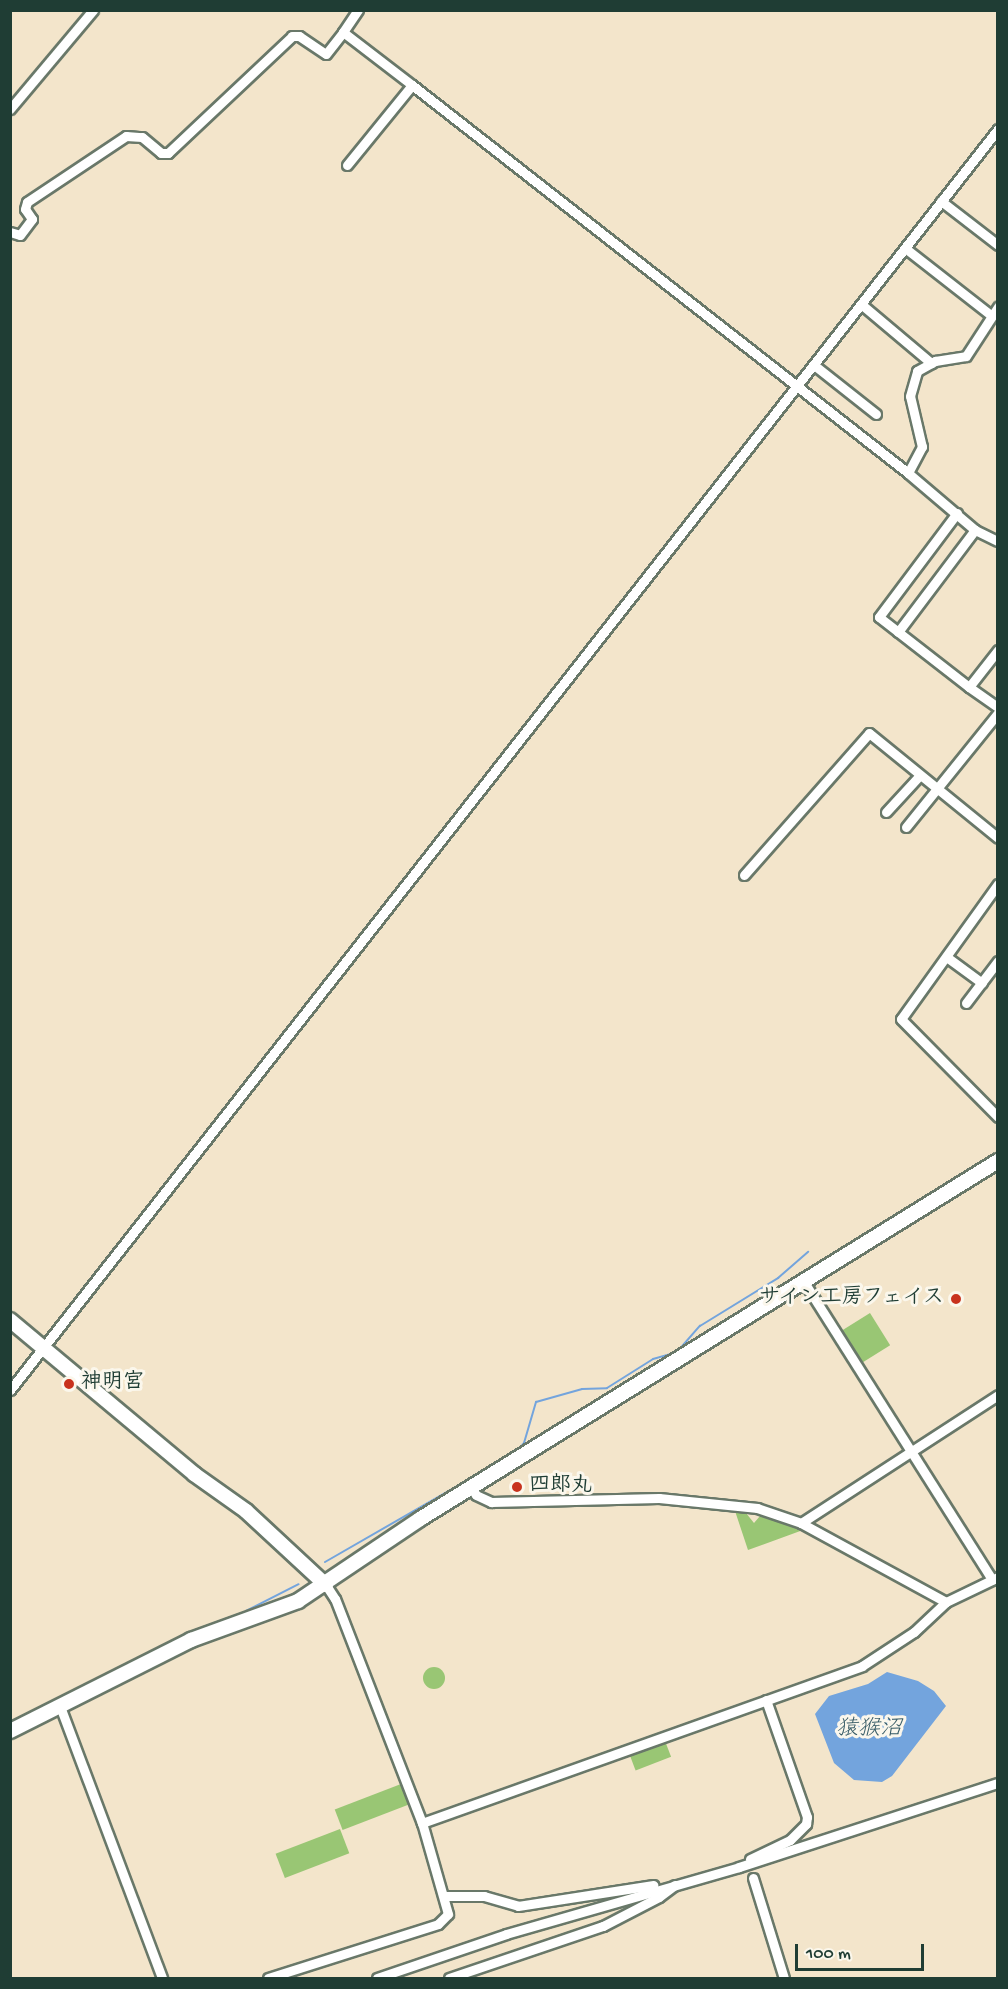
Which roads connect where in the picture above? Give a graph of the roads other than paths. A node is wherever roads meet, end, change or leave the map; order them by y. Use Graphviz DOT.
graph roads {
  1 [pos="93,10"];
  2 [pos="358,10"];
  3 [pos="342,32"];
  4 [pos="412,85"];
  5 [pos="10,109"];
  6 [pos="998,129"];
  7 [pos="347,165"];
  8 [pos="941,201"];
  9 [pos="10,232"];
  10 [pos="998,245"];
  11 [pos="905,248"];
  12 [pos="861,304"];
  13 [pos="998,307"];
  14 [pos="992,316"];
  15 [pos="931,363"];
  16 [pos="814,365"];
  17 [pos="797,386"];
  18 [pos="876,414"];
  19 [pos="908,473"];
  20 [pos="957,513"];
  21 [pos="975,530"];
  22 [pos="998,541"];
  23 [pos="898,632"];
  24 [pos="998,650"];
  25 [pos="969,687"];
  26 [pos="998,707"];
  27 [pos="998,713"];
  28 [pos="920,775"];
  29 [pos="938,790"];
  30 [pos="886,812"];
  31 [pos="906,827"];
  32 [pos="998,838"];
  33 [pos="744,875"];
  34 [pos="998,884"];
  35 [pos="948,958"];
  36 [pos="998,961"];
  37 [pos="982,983"];
  38 [pos="966,1004"];
  39 [pos="998,1117"];
  40 [pos="998,1161"];
  41 [pos="804,1282"];
  42 [pos="10,1320"];
  43 [pos="44,1347"];
  44 [pos="10,1390"];
  45 [pos="998,1395"];
  46 [pos="912,1450"];
  47 [pos="471,1487"];
  48 [pos="801,1522"];
  49 [pos="995,1578"];
  50 [pos="326,1585"];
  51 [pos="946,1602"];
  52 [pos="766,1700"];
  53 [pos="61,1709"];
  54 [pos="10,1731"];
  55 [pos="998,1783"];
  56 [pos="422,1823"];
  57 [pos="749,1863"];
  58 [pos="753,1878"];
  59 [pos="676,1883"];
  60 [pos="444,1896"];
  61 [pos="162,1978"];
  62 [pos="268,1978"];
  63 [pos="377,1978"];
  64 [pos="449,1978"];
  65 [pos="784,1978"];
  1 -- 5 [label="street"];
  2 -- 3 [label="street"];
  3 -- 4 [label="street"];
  3 -- 9 [label="street"];
  4 -- 7 [label="street"];
  4 -- 17 [label="street"];
  6 -- 8 [label="street"];
  8 -- 10 [label="street"];
  8 -- 11 [label="street"];
  11 -- 12 [label="street"];
  11 -- 14 [label="street"];
  12 -- 15 [label="street"];
  12 -- 16 [label="street"];
  13 -- 14 [label="street"];
  14 -- 15 [label="street"];
  15 -- 19 [label="street"];
  16 -- 17 [label="street"];
  16 -- 18 [label="street"];
  17 -- 19 [label="street"];
  17 -- 43 [label="street"];
  19 -- 20 [label="street"];
  20 -- 21 [label="street"];
  20 -- 23 [label="street"];
  21 -- 22 [label="street"];
  21 -- 23 [label="street"];
  23 -- 25 [label="street"];
  24 -- 25 [label="street"];
  25 -- 26 [label="street"];
  27 -- 29 [label="street"];
  28 -- 29 [label="street"];
  28 -- 30 [label="street"];
  28 -- 33 [label="street"];
  29 -- 31 [label="street"];
  29 -- 32 [label="street"];
  34 -- 35 [label="street"];
  35 -- 37 [label="street"];
  35 -- 39 [label="street"];
  36 -- 37 [label="street"];
  37 -- 38 [label="street"];
  40 -- 41 [label="street"];
  41 -- 46 [label="street"];
  41 -- 47 [label="street"];
  42 -- 43 [label="street"];
  43 -- 44 [label="street"];
  43 -- 50 [label="street"];
  45 -- 46 [label="street"];
  46 -- 48 [label="street"];
  46 -- 49 [label="street"];
  47 -- 48 [label="street"];
  47 -- 50 [label="street"];
  48 -- 51 [label="street"];
  49 -- 51 [label="street"];
  50 -- 53 [label="street"];
  50 -- 56 [label="street"];
  51 -- 52 [label="street"];
  52 -- 56 [label="street"];
  52 -- 57 [label="street"];
  53 -- 54 [label="street"];
  53 -- 61 [label="street"];
  55 -- 57 [label="street"];
  56 -- 60 [label="street"];
  57 -- 59 [label="street"];
  58 -- 65 [label="street"];
  59 -- 60 [label="street"];
  59 -- 63 [label="street"];
  59 -- 64 [label="street"];
  60 -- 62 [label="street"];
}
